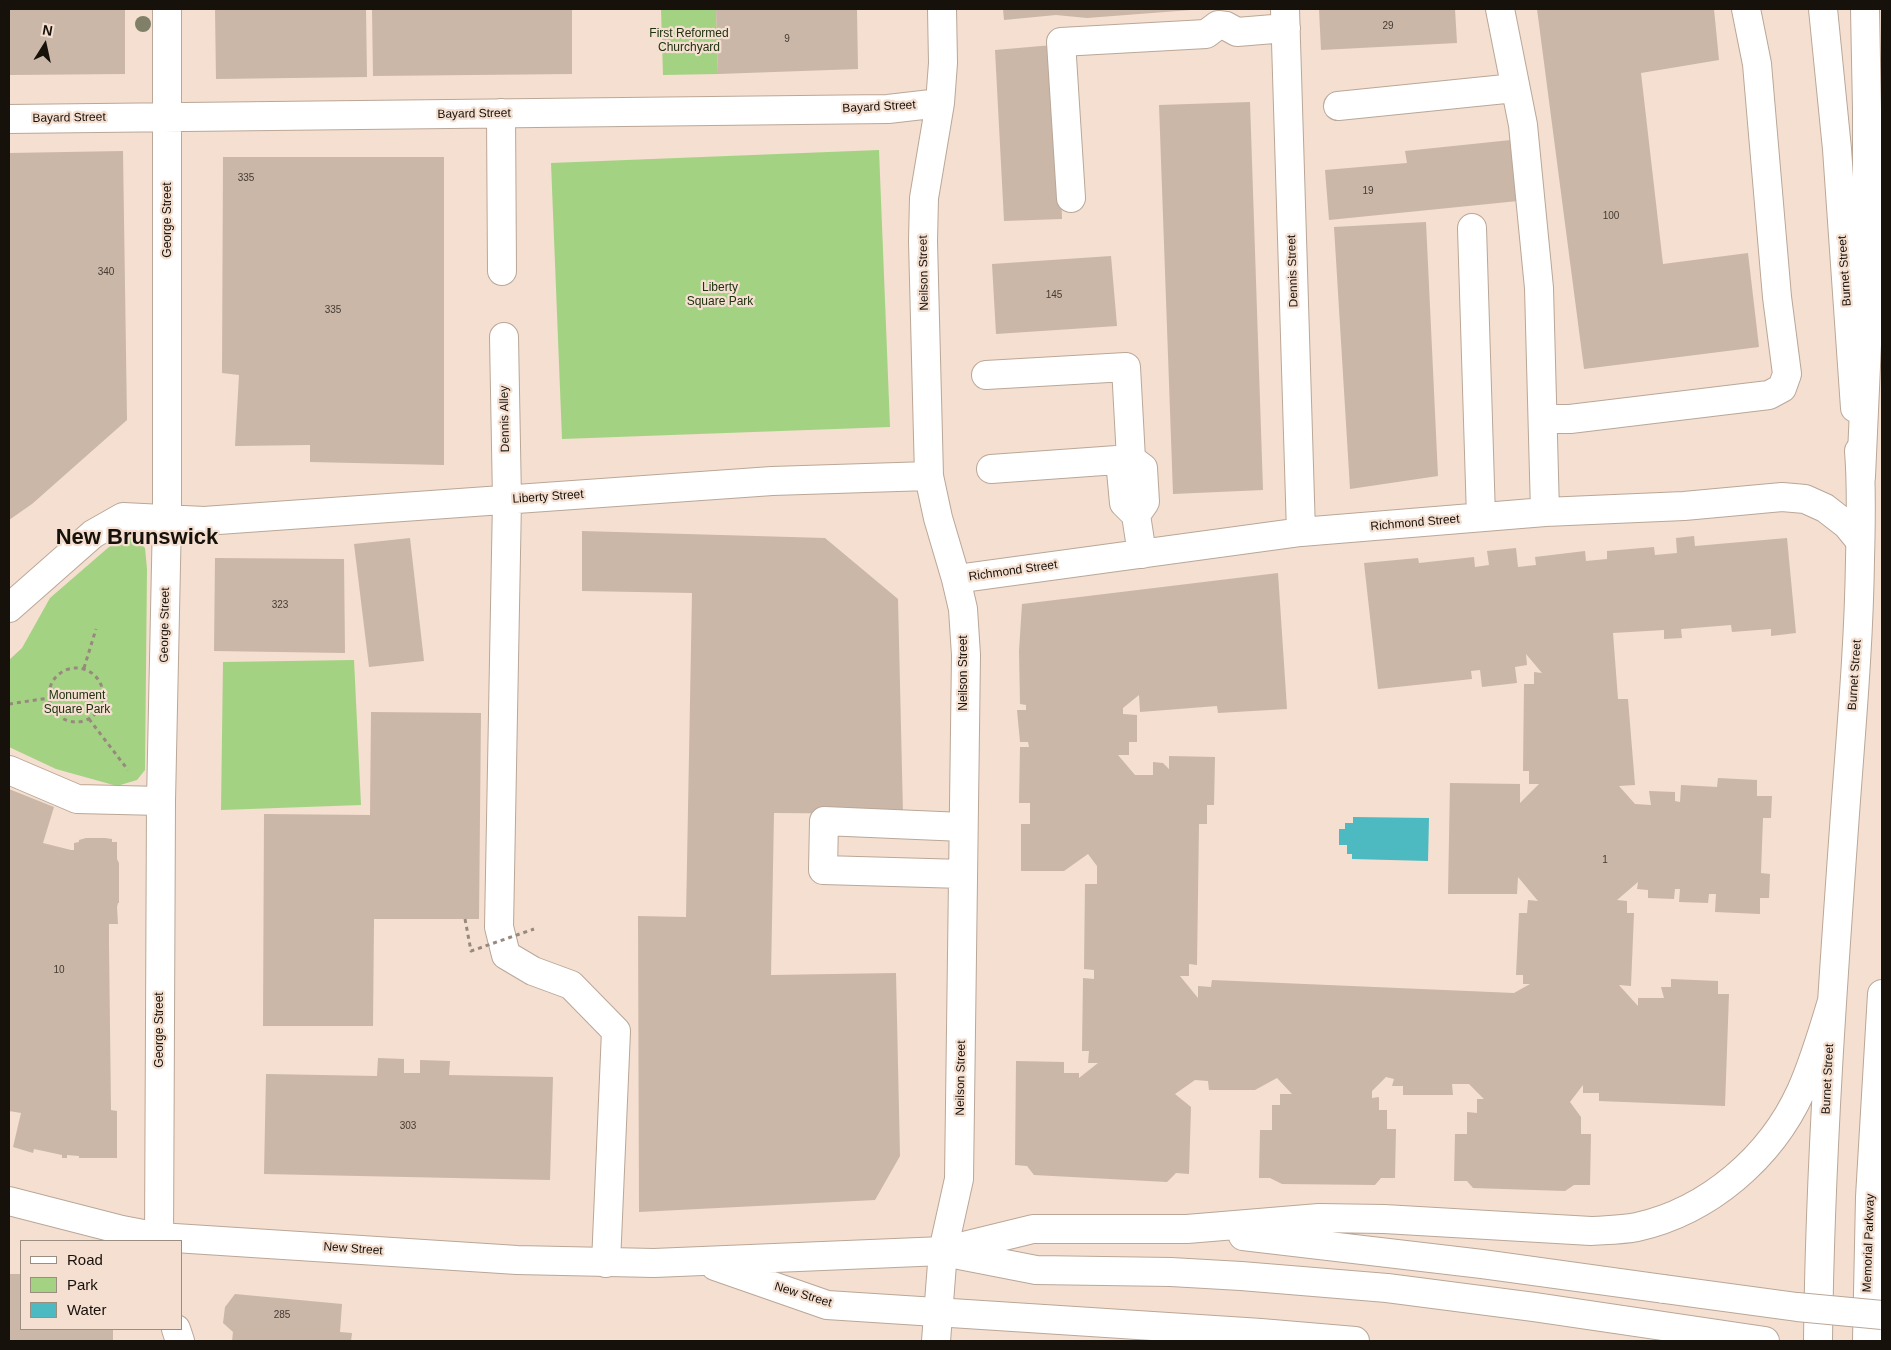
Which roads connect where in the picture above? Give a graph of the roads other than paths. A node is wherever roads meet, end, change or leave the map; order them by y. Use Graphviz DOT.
graph roads {
  1 [pos="167,9"];
  2 [pos="942,9"];
  3 [pos="1500,9"];
  4 [pos="1746,9"];
  5 [pos="1823,9"];
  6 [pos="1865,9"];
  7 [pos="1286,18"];
  8 [pos="1515,88"];
  9 [pos="940,103"];
  10 [pos="1338,106"];
  11 [pos="501,113"];
  12 [pos="168,117"];
  13 [pos="9,119"];
  14 [pos="1071,198"];
  15 [pos="1472,228"];
  16 [pos="502,271"];
  17 [pos="504,337"];
  18 [pos="986,375"];
  19 [pos="1543,419"];
  20 [pos="1131,458"];
  21 [pos="991,469"];
  22 [pos="929,476"];
  23 [pos="1861,476"];
  24 [pos="507,500"];
  25 [pos="1545,512"];
  26 [pos="1481,517"];
  27 [pos="167,518"];
  28 [pos="1301,532"];
  29 [pos="1860,541"];
  30 [pos="1142,554"];
  31 [pos="956,579"];
  32 [pos="9,608"];
  33 [pos="9,770"];
  34 [pos="161,801"];
  35 [pos="963,827"];
  36 [pos="963,874"];
  37 [pos="1882,994"];
  38 [pos="1832,1001"];
  39 [pos="9,1201"];
  40 [pos="1187,1229"];
  41 [pos="159,1239"];
  42 [pos="176,1240"];
  43 [pos="182,1240"];
  44 [pos="943,1251"];
  45 [pos="702,1261"];
  46 [pos="606,1263"];
  47 [pos="938,1312"];
  48 [pos="1882,1315"];
  49 [pos="1338,1340"];
  50 [pos="936,1341"];
  51 [pos="1765,1341"];
  52 [pos="1818,1341"];
  53 [pos="1867,1341"];
  1 -- 12 [label="main road, George Street"];
  2 -- 9 [label="main road, Neilson Street"];
  3 -- 8 [label="main road"];
  4 -- 19 [label="main road"];
  5 -- 23 [label="main road, Burnet Street"];
  6 -- 23 [label="main road"];
  7 -- 14 [label="main road"];
  7 -- 28 [label="main road, Dennis Street"];
  8 -- 10 [label="main road"];
  8 -- 19 [label="main road"];
  9 -- 11 [label="main road, Bayard Street"];
  9 -- 22 [label="main road, Neilson Street"];
  11 -- 12 [label="main road, Bayard Street"];
  11 -- 16 [label="main road"];
  12 -- 13 [label="main road, Bayard Street"];
  12 -- 27 [label="main road, George Street"];
  15 -- 26 [label="main road"];
  17 -- 24 [label="main road, Dennis Alley"];
  18 -- 20 [label="main road"];
  19 -- 25 [label="main road"];
  20 -- 21 [label="main road"];
  20 -- 30 [label="main road"];
  22 -- 24 [label="main road, Liberty Street"];
  22 -- 31 [label="main road, Neilson Street"];
  23 -- 29 [label="main road, Burnet Street"];
  24 -- 27 [label="main road, Liberty Street"];
  24 -- 46 [label="main road, Dennis Alley"];
  25 -- 26 [label="main road, Richmond Street"];
  25 -- 29 [label="main road, Richmond Street"];
  26 -- 28 [label="main road, Richmond Street"];
  27 -- 32 [label="main road, Liberty Street"];
  27 -- 34 [label="main road, George Street"];
  28 -- 30 [label="main road, Richmond Street"];
  29 -- 38 [label="main road, Burnet Street"];
  30 -- 31 [label="main road, Richmond Street"];
  31 -- 35 [label="main road, Neilson Street"];
  33 -- 34 [label="main road"];
  34 -- 41 [label="main road, George Street"];
  35 -- 36 [label="main road, Neilson Street"];
  35 -- 36 [label="main road"];
  36 -- 44 [label="main road, Neilson Street"];
  37 -- 53 [label="main road, Memorial Parkway"];
  38 -- 40 [label="main road"];
  38 -- 52 [label="main road, Burnet Street"];
  39 -- 41 [label="main road, New Street"];
  40 -- 44 [label="main road"];
  40 -- 48 [label="main road, bridge"];
  41 -- 42 [label="main road, New Street"];
  43 -- 46 [label="main road, New Street"];
  44 -- 45 [label="main road, New Street"];
  44 -- 47 [label="main road, Neilson Street"];
  44 -- 51 [label="main road"];
  45 -- 46 [label="main road, New Street"];
  45 -- 47 [label="main road, New Street"];
  47 -- 49 [label="main road, New Street"];
  47 -- 50 [label="main road, Neilson Street"];
}
